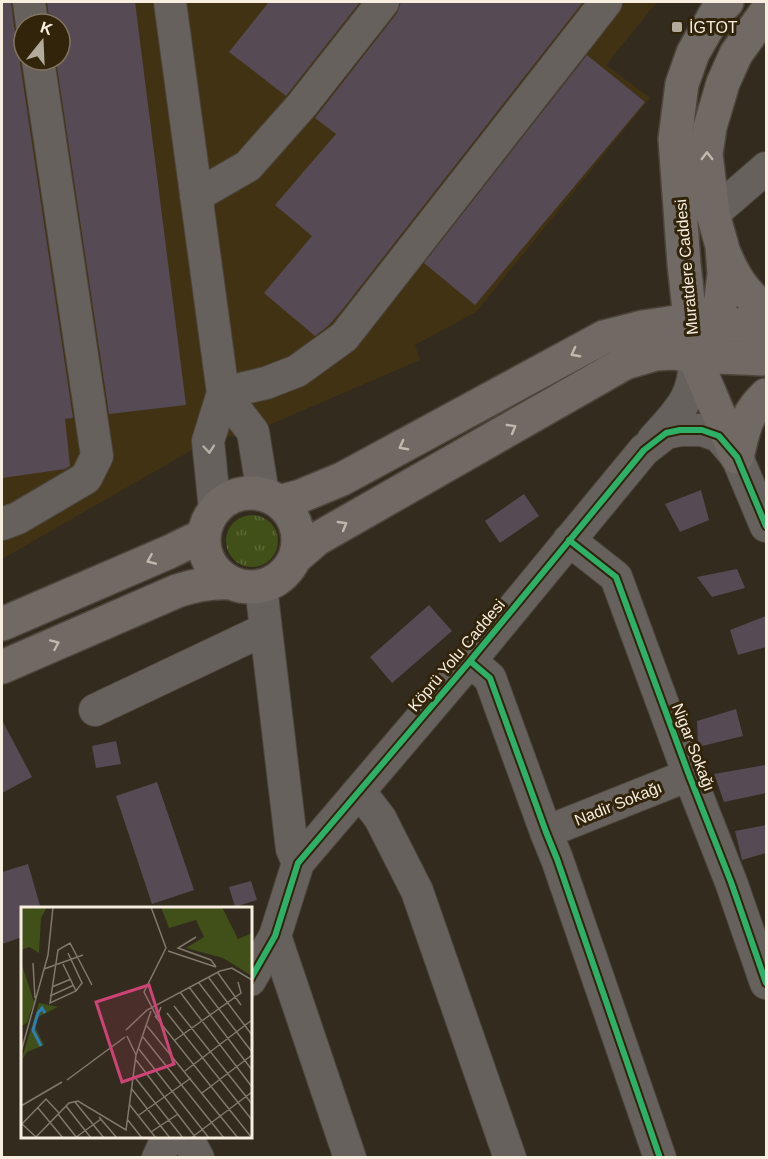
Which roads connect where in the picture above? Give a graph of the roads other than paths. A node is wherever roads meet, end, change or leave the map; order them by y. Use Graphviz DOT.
graph roads {
  1 [pos="170,2"];
  2 [pos="383,2"];
  3 [pos="606,2"];
  4 [pos="726,2"];
  5 [pos="766,12"];
  6 [pos="40,72"];
  7 [pos="766,168"];
  8 [pos="196,196"];
  9 [pos="713,214"];
  10 [pos="722,246"];
  11 [pos="684,264"];
  12 [pos="766,311"];
  13 [pos="704,323"];
  14 [pos="766,326"];
  15 [pos="604,337"];
  16 [pos="694,356"];
  17 [pos="766,359"];
  18 [pos="223,393"];
  19 [pos="766,395"];
  20 [pos="737,457"];
  21 [pos="636,458"];
  22 [pos="271,498"];
  23 [pos="209,523"];
  24 [pos="2,524"];
  25 [pos="766,526"];
  26 [pos="569,540"];
  27 [pos="296,558"];
  28 [pos="246,585"];
  29 [pos="2,624"];
  30 [pos="266,628"];
  31 [pos="470,661"];
  32 [pos="2,667"];
  33 [pos="95,710"];
  34 [pos="689,775"];
  35 [pos="360,792"];
  36 [pos="546,832"];
  37 [pos="298,863"];
  38 [pos="275,936"];
  39 [pos="252,976"];
  40 [pos="766,983"];
  41 [pos="168,1138"];
  42 [pos="187,1138"];
  43 [pos="158,1158"];
  44 [pos="198,1158"];
  45 [pos="350,1158"];
  46 [pos="510,1158"];
  47 [pos="660,1158"];
  1 -- 8 [label="street"];
  2 -- 8 [label="street"];
  3 -- 18 [label="street"];
  4 -- 11 [label="main road, Muratdere Caddesi"];
  9 -- 5 [label="main road, Muratdere Caddesi, one-way"];
  6 -- 24 [label="street"];
  7 -- 9 [label="street"];
  8 -- 18 [label="street"];
  9 -- 10 [label="main road, Muratdere Caddesi"];
  10 -- 12 [label="main road"];
  10 -- 13 [label="main road, Muratdere Caddesi"];
  11 -- 13 [label="main road, Muratdere Caddesi"];
  11 -- 15 [label="main road"];
  13 -- 14 [label="main road"];
  13 -- 15 [label="main road"];
  13 -- 16 [label="main road, Muratdere Caddesi"];
  15 -- 22 [label="main road, one-way"];
  16 -- 17 [label="main road"];
  16 -- 20 [label="main road"];
  16 -- 21 [label="street"];
  27 -- 16 [label="main road, one-way"];
  18 -- 22 [label="street"];
  18 -- 23 [label="street, one-way"];
  19 -- 20 [label="main road"];
  20 -- 21 [label="street, Köprü Yolu Caddesi"];
  20 -- 25 [label="street"];
  21 -- 26 [label="street, Köprü Yolu Caddesi"];
  22 -- 23 [label="main road"];
  22 -- 27 [label="main road"];
  23 -- 28 [label="main road"];
  23 -- 29 [label="main road, one-way"];
  26 -- 31 [label="street, Köprü Yolu Caddesi"];
  26 -- 34 [label="street, Nigar Sokağı"];
  27 -- 28 [label="main road"];
  28 -- 30 [label="street"];
  32 -- 28 [label="main road, one-way"];
  30 -- 33 [label="street"];
  30 -- 37 [label="street"];
  31 -- 35 [label="street, Köprü Yolu Caddesi"];
  31 -- 36 [label="street"];
  34 -- 36 [label="street, Nadir Sokağı"];
  34 -- 40 [label="street, Nigar Sokağı"];
  35 -- 37 [label="street, Köprü Yolu Caddesi"];
  35 -- 46 [label="street"];
  36 -- 47 [label="street"];
  37 -- 38 [label="street, Köprü Yolu Caddesi"];
  38 -- 39 [label="street, Köprü Yolu Caddesi"];
  38 -- 45 [label="street"];
  41 -- 43 [label="street"];
  42 -- 44 [label="street"];
}
